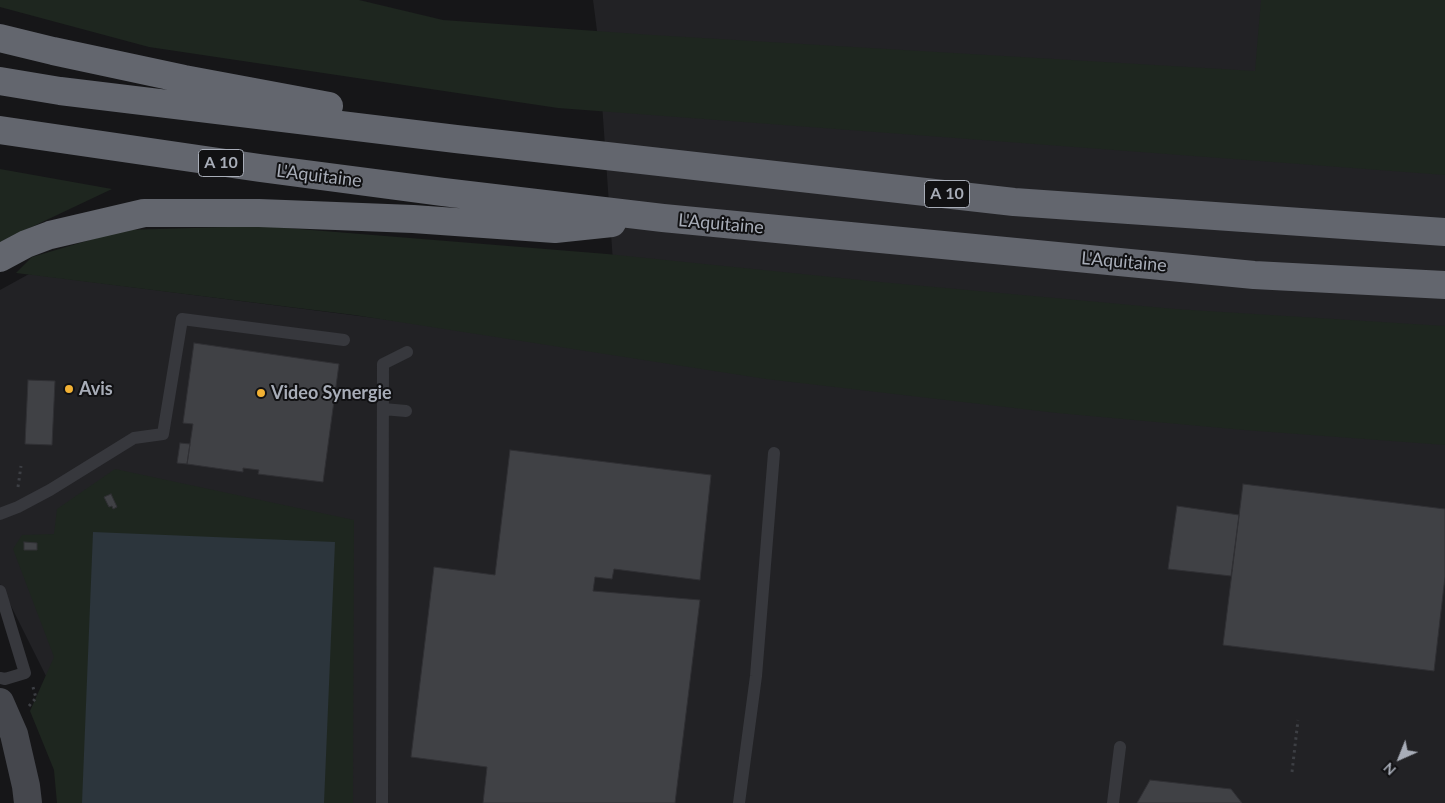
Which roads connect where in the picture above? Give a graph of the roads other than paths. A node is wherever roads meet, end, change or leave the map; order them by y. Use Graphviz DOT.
graph roads {
  1 [pos="0,38"];
  2 [pos="0,81"];
  3 [pos="0,130"];
  4 [pos="450,138"];
  5 [pos="663,218"];
  6 [pos="1445,232"];
  7 [pos="0,258"];
  8 [pos="1445,285"];
  9 [pos="344,340"];
  10 [pos="407,352"];
  11 [pos="383,409"];
  12 [pos="406,411"];
  13 [pos="774,453"];
  14 [pos="0,514"];
  15 [pos="0,591"];
  16 [pos="0,678"];
  17 [pos="0,702"];
  18 [pos="1120,748"];
  19 [pos="28,803"];
  20 [pos="382,803"];
  21 [pos="739,803"];
  22 [pos="1113,803"];
  1 -- 4 [label="highway"];
  2 -- 4 [label="highway, A 10"];
  3 -- 5 [label="highway, L'Aquitaine / A 10"];
  4 -- 6 [label="highway, A 10"];
  5 -- 7 [label="highway"];
  5 -- 8 [label="highway, L'Aquitaine / A 10"];
  9 -- 14 [label="lane"];
  10 -- 11 [label="lane"];
  11 -- 12 [label="lane"];
  11 -- 20 [label="lane"];
  13 -- 21 [label="lane"];
  15 -- 16 [label="lane"];
  17 -- 19 [label="street"];
  18 -- 22 [label="lane"];
}
